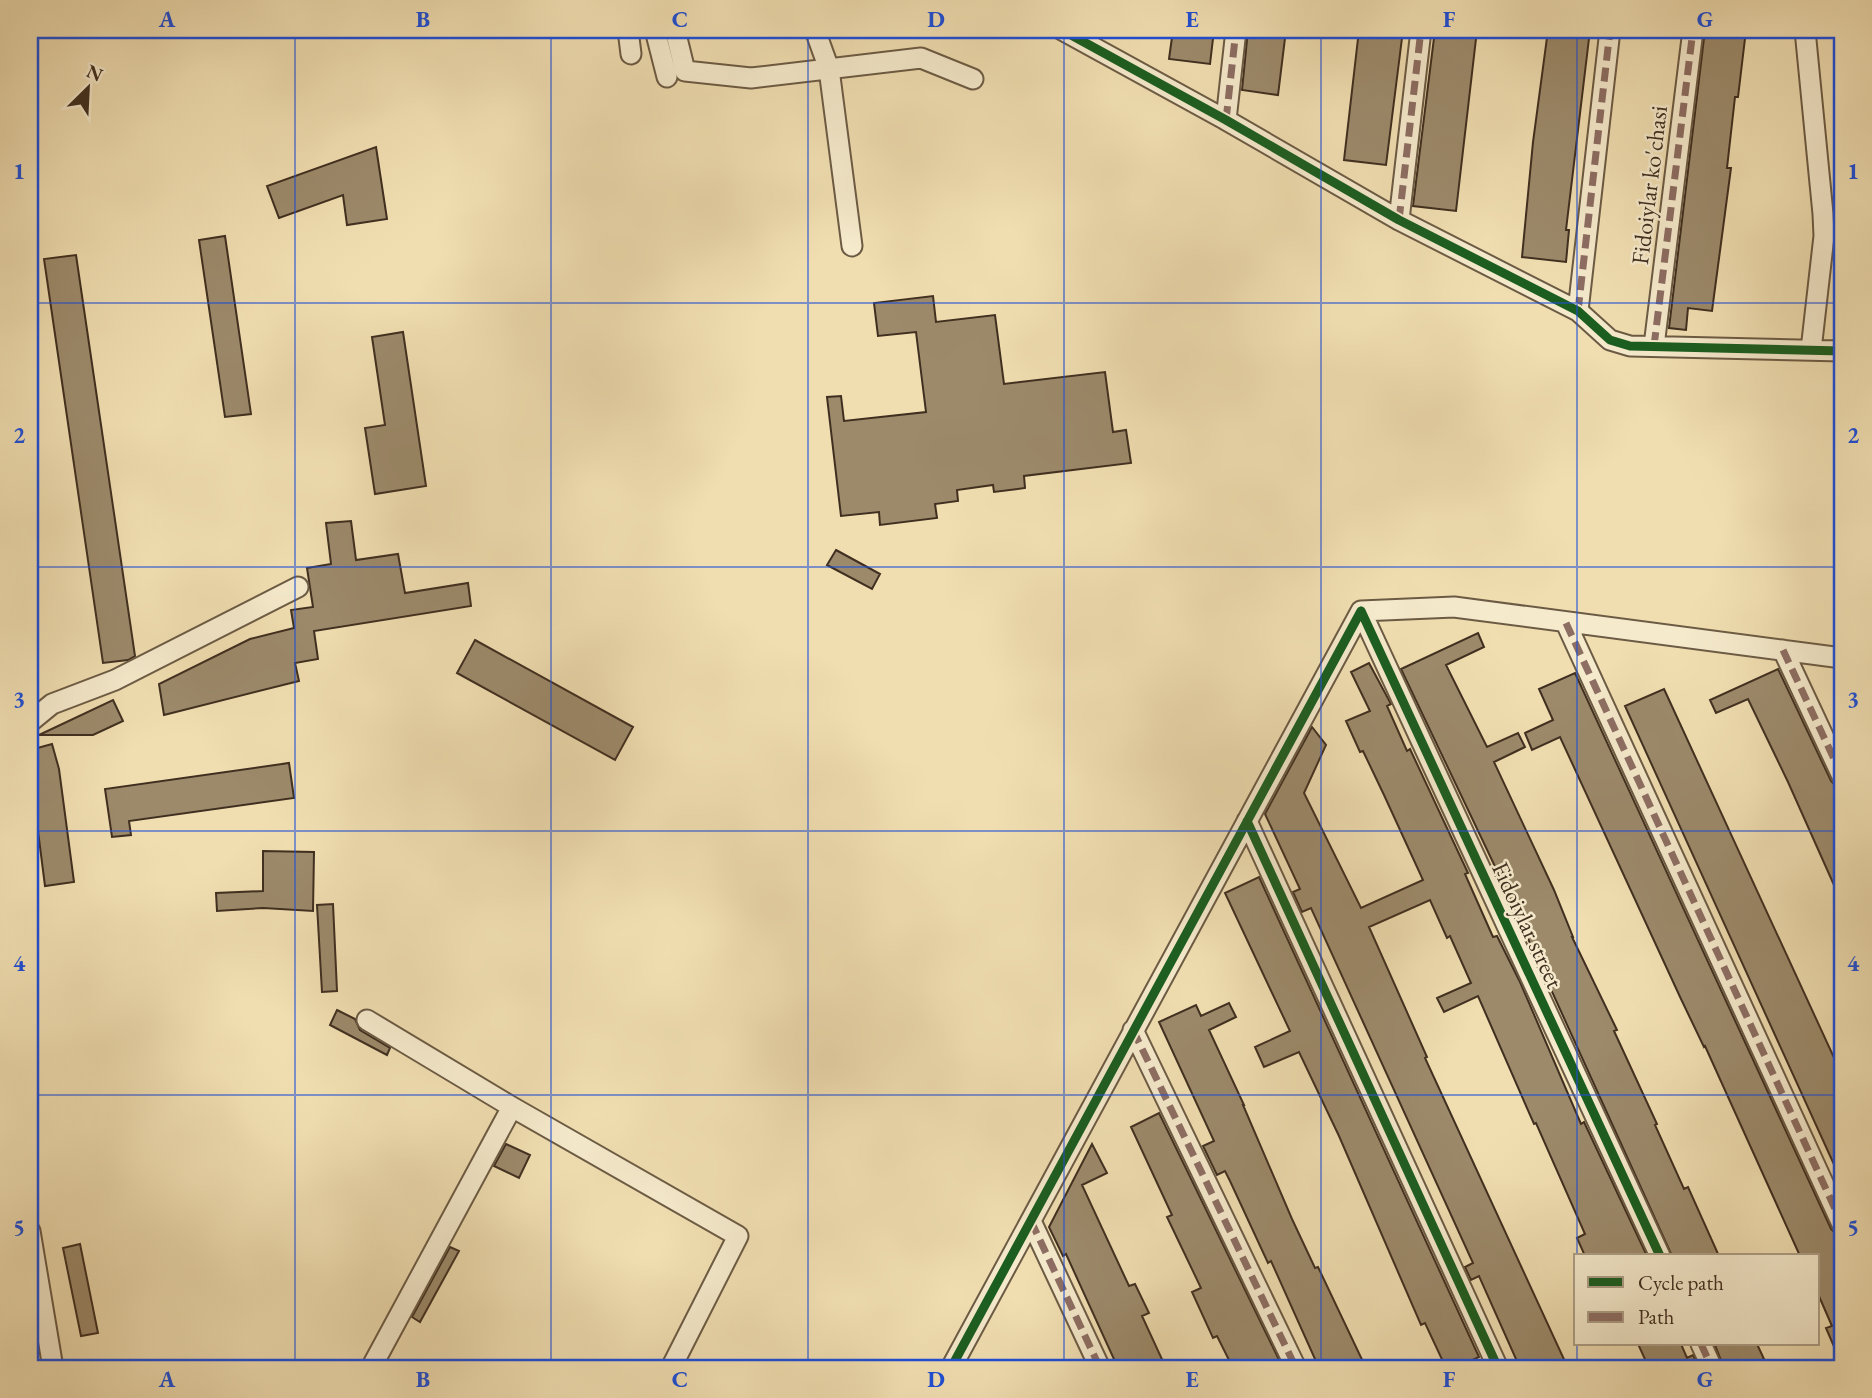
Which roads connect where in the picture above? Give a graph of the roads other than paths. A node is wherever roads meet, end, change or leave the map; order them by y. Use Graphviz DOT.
graph roads {
  1 [pos="628,30"];
  2 [pos="655,30"];
  3 [pos="675,30"];
  4 [pos="815,30"];
  5 [pos="1062,30"];
  6 [pos="1236,30"];
  7 [pos="1421,30"];
  8 [pos="1610,30"];
  9 [pos="1693,30"];
  10 [pos="1805,30"];
  11 [pos="631,54"];
  12 [pos="829,69"];
  13 [pos="667,78"];
  14 [pos="973,79"];
  15 [pos="1226,120"];
  16 [pos="1399,220"];
  17 [pos="852,246"];
  18 [pos="1578,311"];
  19 [pos="1654,346"];
  20 [pos="1811,350"];
  21 [pos="1842,351"];
  22 [pos="298,587"];
  23 [pos="1361,611"];
  24 [pos="1566,623"];
  25 [pos="1783,650"];
  26 [pos="1842,658"];
  27 [pos="30,722"];
  28 [pos="1842,776"];
  29 [pos="1247,821"];
  30 [pos="367,1020"];
  31 [pos="1133,1030"];
  32 [pos="512,1107"];
  33 [pos="1031,1221"];
  34 [pos="1842,1224"];
  35 [pos="30,1231"];
  36 [pos="1659,1254"];
  37 [pos="37,1331"];
  38 [pos="1702,1346"];
  39 [pos="53,1368"];
  40 [pos="371,1368"];
  41 [pos="671,1368"];
  42 [pos="951,1368"];
  43 [pos="1100,1368"];
  44 [pos="1296,1368"];
  45 [pos="1498,1368"];
  46 [pos="1712,1368"];
  1 -- 11 [label="street"];
  2 -- 13 [label="street"];
  3 -- 12 [label="street"];
  4 -- 12 [label="street"];
  5 -- 15 [label="street"];
  6 -- 15 [label="street"];
  7 -- 16 [label="street"];
  8 -- 18 [label="street"];
  9 -- 19 [label="street, Fidoiylar ko'chasi"];
  10 -- 20 [label="street"];
  12 -- 14 [label="street"];
  12 -- 17 [label="street"];
  15 -- 16 [label="street"];
  16 -- 18 [label="street"];
  18 -- 19 [label="street"];
  19 -- 20 [label="street"];
  20 -- 21 [label="street"];
  22 -- 27 [label="street"];
  23 -- 24 [label="street"];
  23 -- 29 [label="street"];
  23 -- 36 [label="street, Fidoiylar street"];
  24 -- 25 [label="street"];
  24 -- 34 [label="street"];
  25 -- 26 [label="street"];
  25 -- 28 [label="street"];
  29 -- 31 [label="street"];
  29 -- 45 [label="street"];
  30 -- 32 [label="street"];
  31 -- 33 [label="street"];
  31 -- 44 [label="street"];
  32 -- 40 [label="street"];
  32 -- 41 [label="street"];
  33 -- 42 [label="street"];
  33 -- 43 [label="street"];
  35 -- 37 [label="street"];
  37 -- 39 [label="street"];
  38 -- 46 [label="street"];
}
